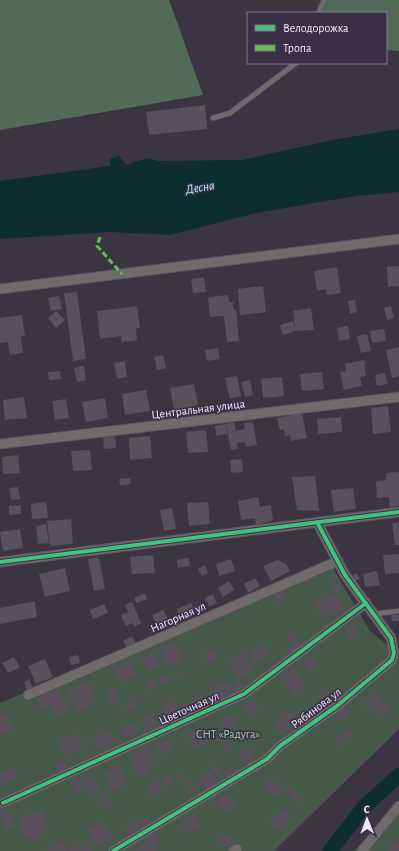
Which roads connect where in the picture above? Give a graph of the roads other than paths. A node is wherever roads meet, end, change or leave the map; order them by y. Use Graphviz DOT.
graph roads {
  1 [pos="324,0"];
  2 [pos="319,12"];
  3 [pos="295,64"];
  4 [pos="213,118"];
  5 [pos="399,239"];
  6 [pos="0,289"];
  7 [pos="399,397"];
  8 [pos="0,444"];
  9 [pos="399,512"];
  10 [pos="317,522"];
  11 [pos="338,560"];
  12 [pos="0,562"];
  13 [pos="366,603"];
  14 [pos="399,611"];
  15 [pos="374,614"];
  16 [pos="28,695"];
  17 [pos="3,803"];
  18 [pos="399,806"];
  19 [pos="113,851"];
  20 [pos="362,851"];
  1 -- 2 [label="lane"];
  3 -- 4 [label="lane"];
  5 -- 6 [label="street"];
  7 -- 8 [label="street, Центральная улица"];
  9 -- 10 [label="street"];
  10 -- 11 [label="street, Рябинова ул"];
  10 -- 12 [label="street"];
  11 -- 13 [label="street, Рябинова ул"];
  11 -- 16 [label="street, Нагорная ул"];
  13 -- 15 [label="street, Рябинова ул"];
  13 -- 17 [label="street, Цветочная ул"];
  14 -- 15 [label="lane"];
  15 -- 19 [label="street, Рябинова ул"];
  18 -- 20 [label="street"];
}
